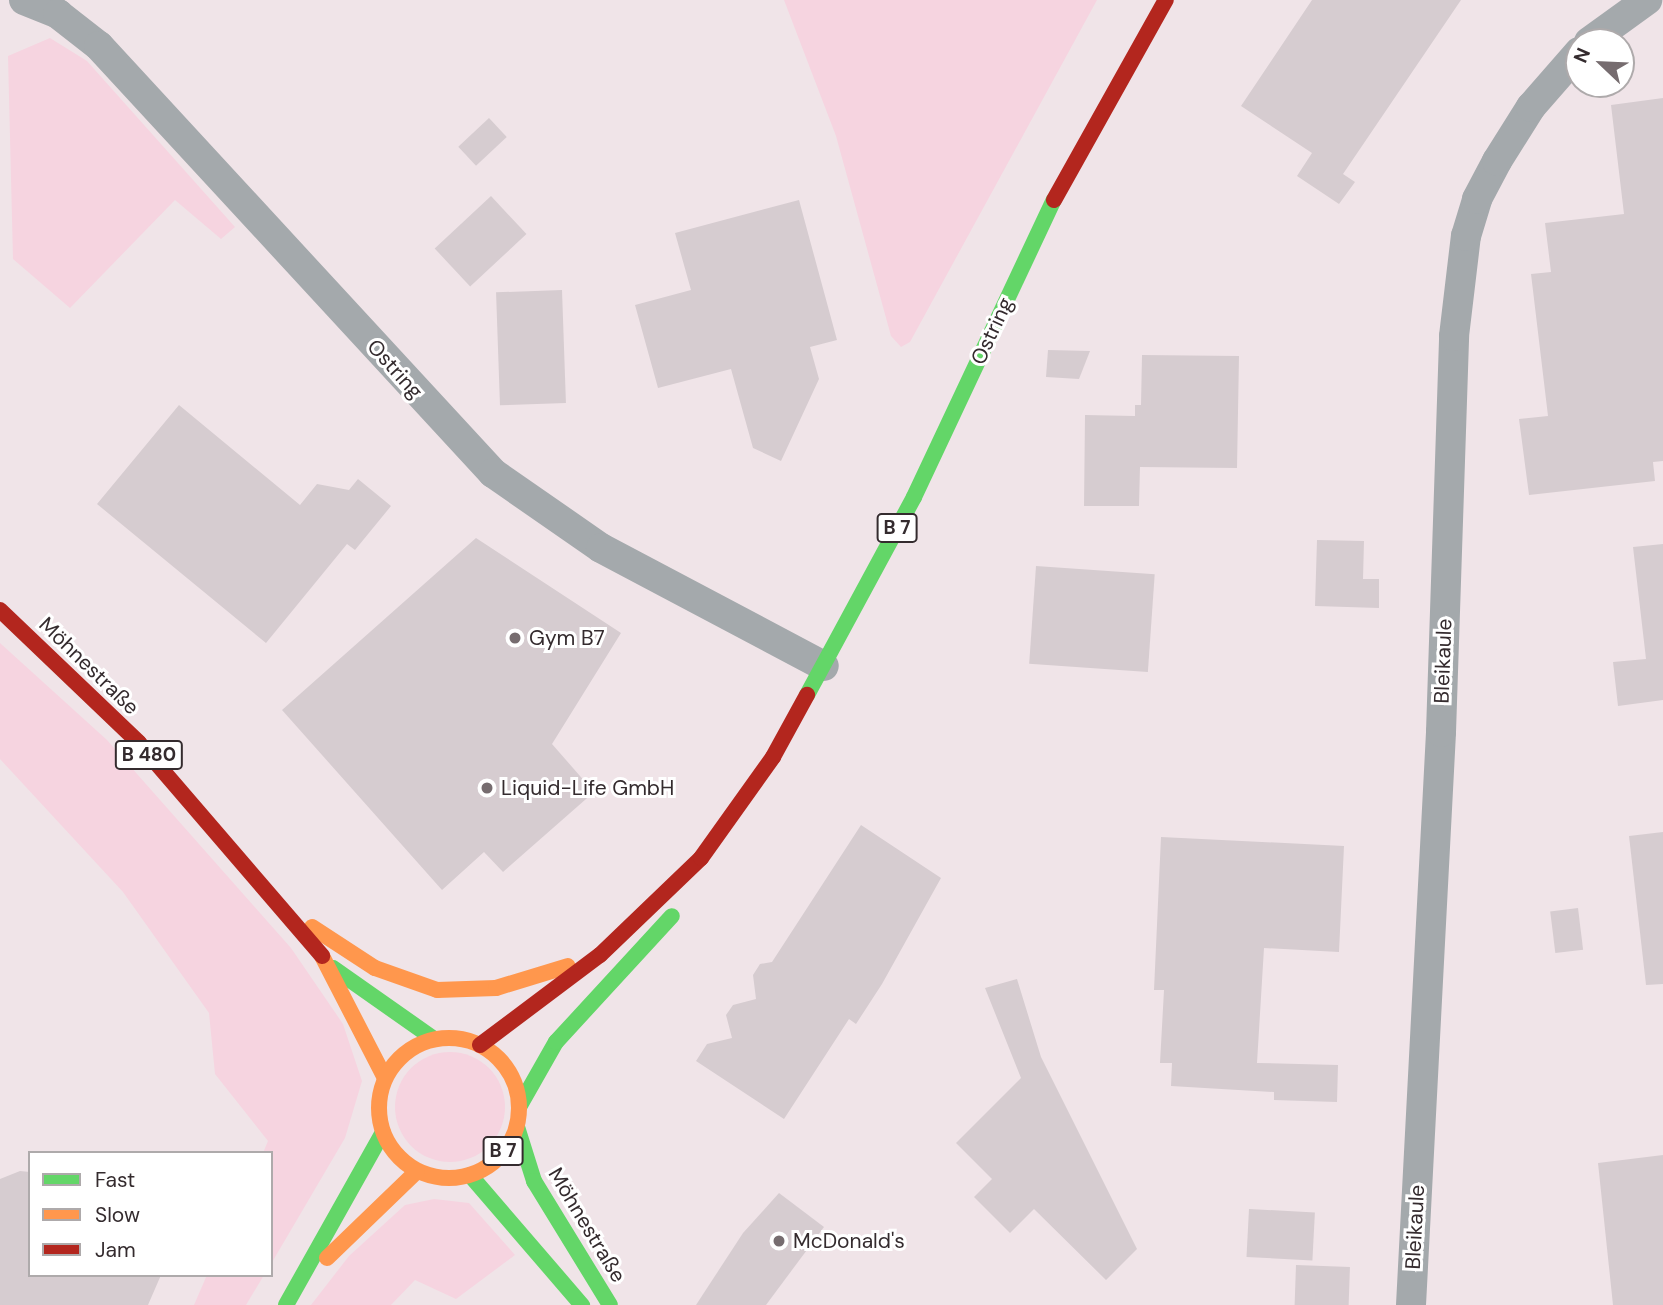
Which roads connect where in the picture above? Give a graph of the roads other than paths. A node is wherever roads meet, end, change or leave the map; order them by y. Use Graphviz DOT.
graph roads {
  1 [pos="24,0"];
  2 [pos="1166,0"];
  3 [pos="1647,0"];
  4 [pos="1608,28"];
  5 [pos="1565,68"];
  6 [pos="0,610"];
  7 [pos="824,666"];
  8 [pos="701,858"];
  9 [pos="287,910"];
  10 [pos="600,955"];
  11 [pos="330,966"];
  12 [pos="434,1039"];
  13 [pos="480,1045"];
  14 [pos="386,1078"];
  15 [pos="519,1107"];
  16 [pos="517,1127"];
  17 [pos="383,1132"];
  18 [pos="417,1171"];
  19 [pos="470,1175"];
  20 [pos="298,1287"];
  21 [pos="286,1305"];
  22 [pos="582,1305"];
  23 [pos="610,1305"];
  24 [pos="1411,1305"];
  1 -- 7 [label="street, Ostring"];
  2 -- 7 [label="main road, Ostring / B 7"];
  3 -- 4 [label="street"];
  5 -- 24 [label="street, Bleikaule"];
  6 -- 9 [label="main road, Möhnestraße / B 480"];
  7 -- 8 [label="main road, Ostring / B 7"];
  8 -- 10 [label="main road, B 7"];
  8 -- 15 [label="main road, B 7"];
  9 -- 10 [label="main road"];
  9 -- 11 [label="main road, B 480"];
  10 -- 13 [label="main road, B 7"];
  11 -- 12 [label="main road, B 480"];
  11 -- 14 [label="main road, B 480"];
  12 -- 13 [label="main road"];
  12 -- 14 [label="main road"];
  13 -- 15 [label="main road, B 7"];
  14 -- 17 [label="main road"];
  15 -- 16 [label="main road, B 7"];
  16 -- 19 [label="main road, B 7"];
  16 -- 23 [label="main road, Möhnestraße"];
  17 -- 18 [label="main road"];
  17 -- 20 [label="main road"];
  18 -- 19 [label="main road, B 7"];
  18 -- 20 [label="main road"];
  19 -- 22 [label="main road"];
  20 -- 21 [label="main road"];
}
